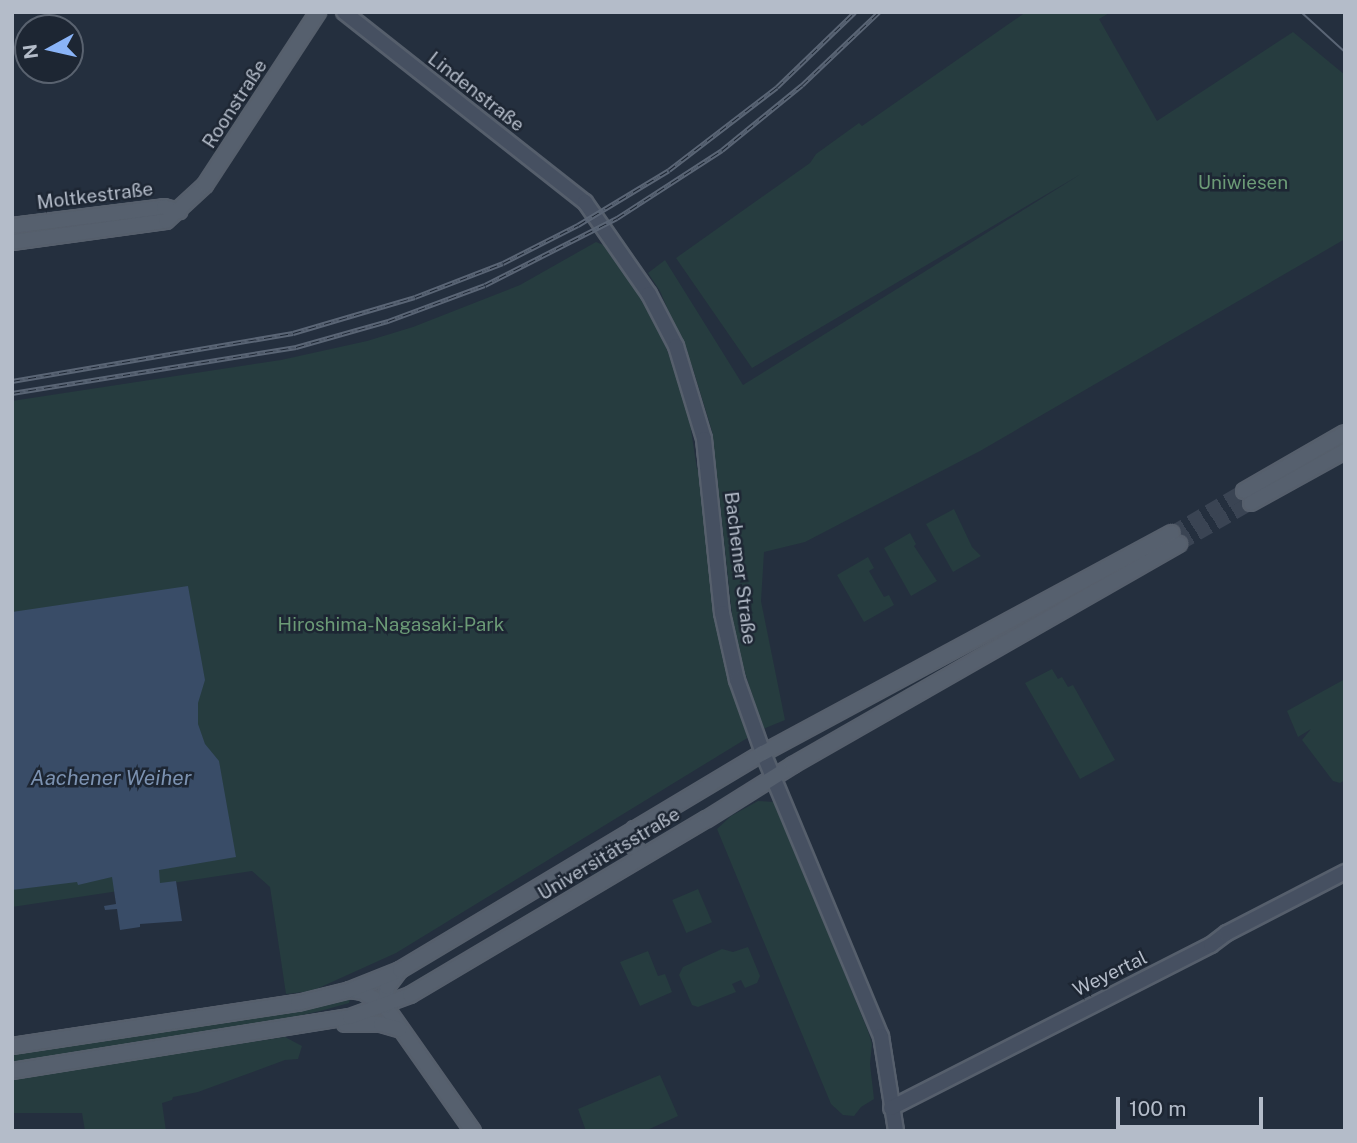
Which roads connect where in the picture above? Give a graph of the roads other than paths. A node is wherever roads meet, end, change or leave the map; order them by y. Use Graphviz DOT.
graph roads {
  1 [pos="318,12"];
  2 [pos="344,12"];
  3 [pos="585,202"];
  4 [pos="179,211"];
  5 [pos="12,226"];
  6 [pos="12,242"];
  7 [pos="1345,433"];
  8 [pos="1345,451"];
  9 [pos="763,753"];
  10 [pos="773,776"];
  11 [pos="634,829"];
  12 [pos="643,855"];
  13 [pos="1345,872"];
  14 [pos="400,970"];
  15 [pos="350,990"];
  16 [pos="385,1006"];
  17 [pos="350,1017"];
  18 [pos="315,1023"];
  19 [pos="399,1029"];
  20 [pos="12,1046"];
  21 [pos="12,1071"];
  22 [pos="891,1108"];
  23 [pos="473,1131"];
  24 [pos="889,1131"];
  25 [pos="897,1131"];
  1 -- 4 [label="main road, Roonstraße"];
  2 -- 3 [label="main road, Lindenstraße"];
  3 -- 9 [label="main road, Bachemer Straße"];
  4 -- 5 [label="main road, Moltkestraße"];
  4 -- 6 [label="main road, Moltkestraße"];
  7 -- 8 [label="main road"];
  9 -- 10 [label="main road, Bachemer Straße"];
  9 -- 10 [label="main road, Universitätsstraße"];
  9 -- 11 [label="main road, Universitätsstraße"];
  10 -- 12 [label="main road, Universitätsstraße"];
  10 -- 22 [label="main road, Bachemer Straße"];
  11 -- 12 [label="main road"];
  11 -- 14 [label="main road, Universitätsstraße"];
  12 -- 16 [label="main road, Universitätsstraße"];
  13 -- 22 [label="main road, Weyertal"];
  14 -- 15 [label="main road, Universitätsstraße"];
  14 -- 16 [label="main road"];
  15 -- 16 [label="main road"];
  15 -- 17 [label="main road"];
  15 -- 20 [label="main road, Universitätsstraße"];
  16 -- 17 [label="main road, Universitätsstraße"];
  16 -- 19 [label="main road"];
  17 -- 18 [label="main road, Universitätsstraße"];
  18 -- 19 [label="main road"];
  18 -- 21 [label="main road, Universitätsstraße"];
  19 -- 23 [label="main road"];
  22 -- 24 [label="main road, Bachemer Straße"];
  22 -- 25 [label="main road, Bachemer Straße"];
}
